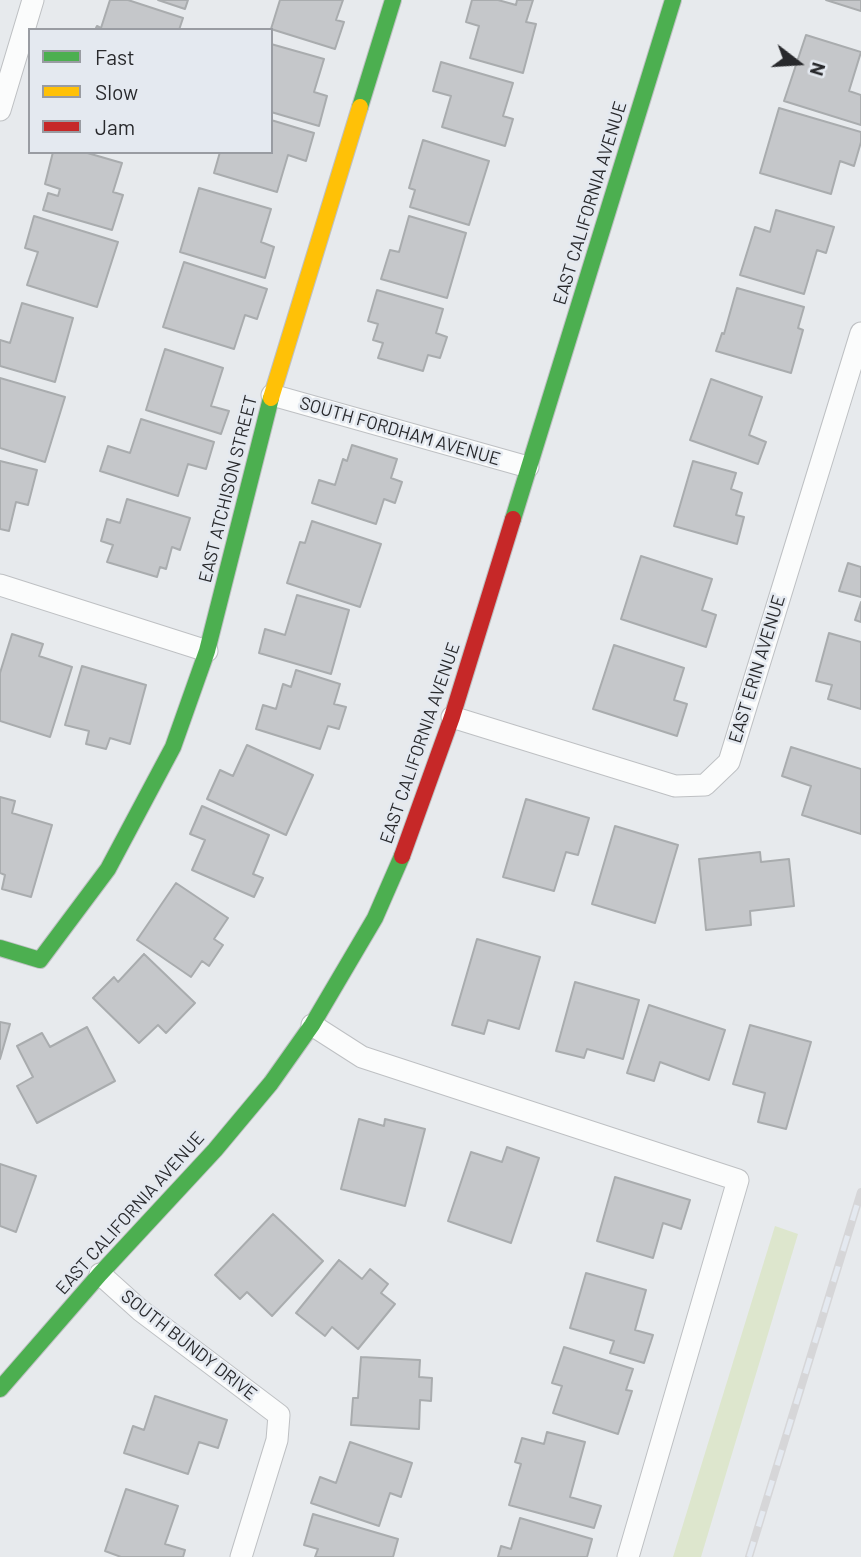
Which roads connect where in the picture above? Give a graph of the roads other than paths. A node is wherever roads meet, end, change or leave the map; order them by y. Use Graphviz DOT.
graph roads {
  1 [pos="33,0"];
  2 [pos="393,0"];
  3 [pos="673,0"];
  4 [pos="0,110"];
  5 [pos="861,333"];
  6 [pos="272,395"];
  7 [pos="528,467"];
  8 [pos="0,585"];
  9 [pos="207,651"];
  10 [pos="452,717"];
  11 [pos="0,948"];
  12 [pos="312,1025"];
  13 [pos="100,1274"];
  14 [pos="4,1375"];
  15 [pos="242,1557"];
  16 [pos="628,1557"];
  1 -- 4 [label="street"];
  2 -- 6 [label="street, EAST ATCHISON STREET"];
  3 -- 7 [label="street, EAST CALIFORNIA AVENUE"];
  5 -- 10 [label="street, EAST ERIN AVENUE"];
  6 -- 7 [label="street, SOUTH FORDHAM AVENUE"];
  6 -- 9 [label="street, EAST ATCHISON STREET"];
  7 -- 10 [label="street, EAST CALIFORNIA AVENUE"];
  8 -- 9 [label="street"];
  9 -- 11 [label="street, EAST ATCHISON STREET"];
  10 -- 12 [label="street, EAST CALIFORNIA AVENUE"];
  12 -- 13 [label="street, EAST CALIFORNIA AVENUE"];
  12 -- 16 [label="street"];
  13 -- 14 [label="street, EAST CALIFORNIA AVENUE"];
  13 -- 15 [label="street, SOUTH BUNDY DRIVE"];
}
